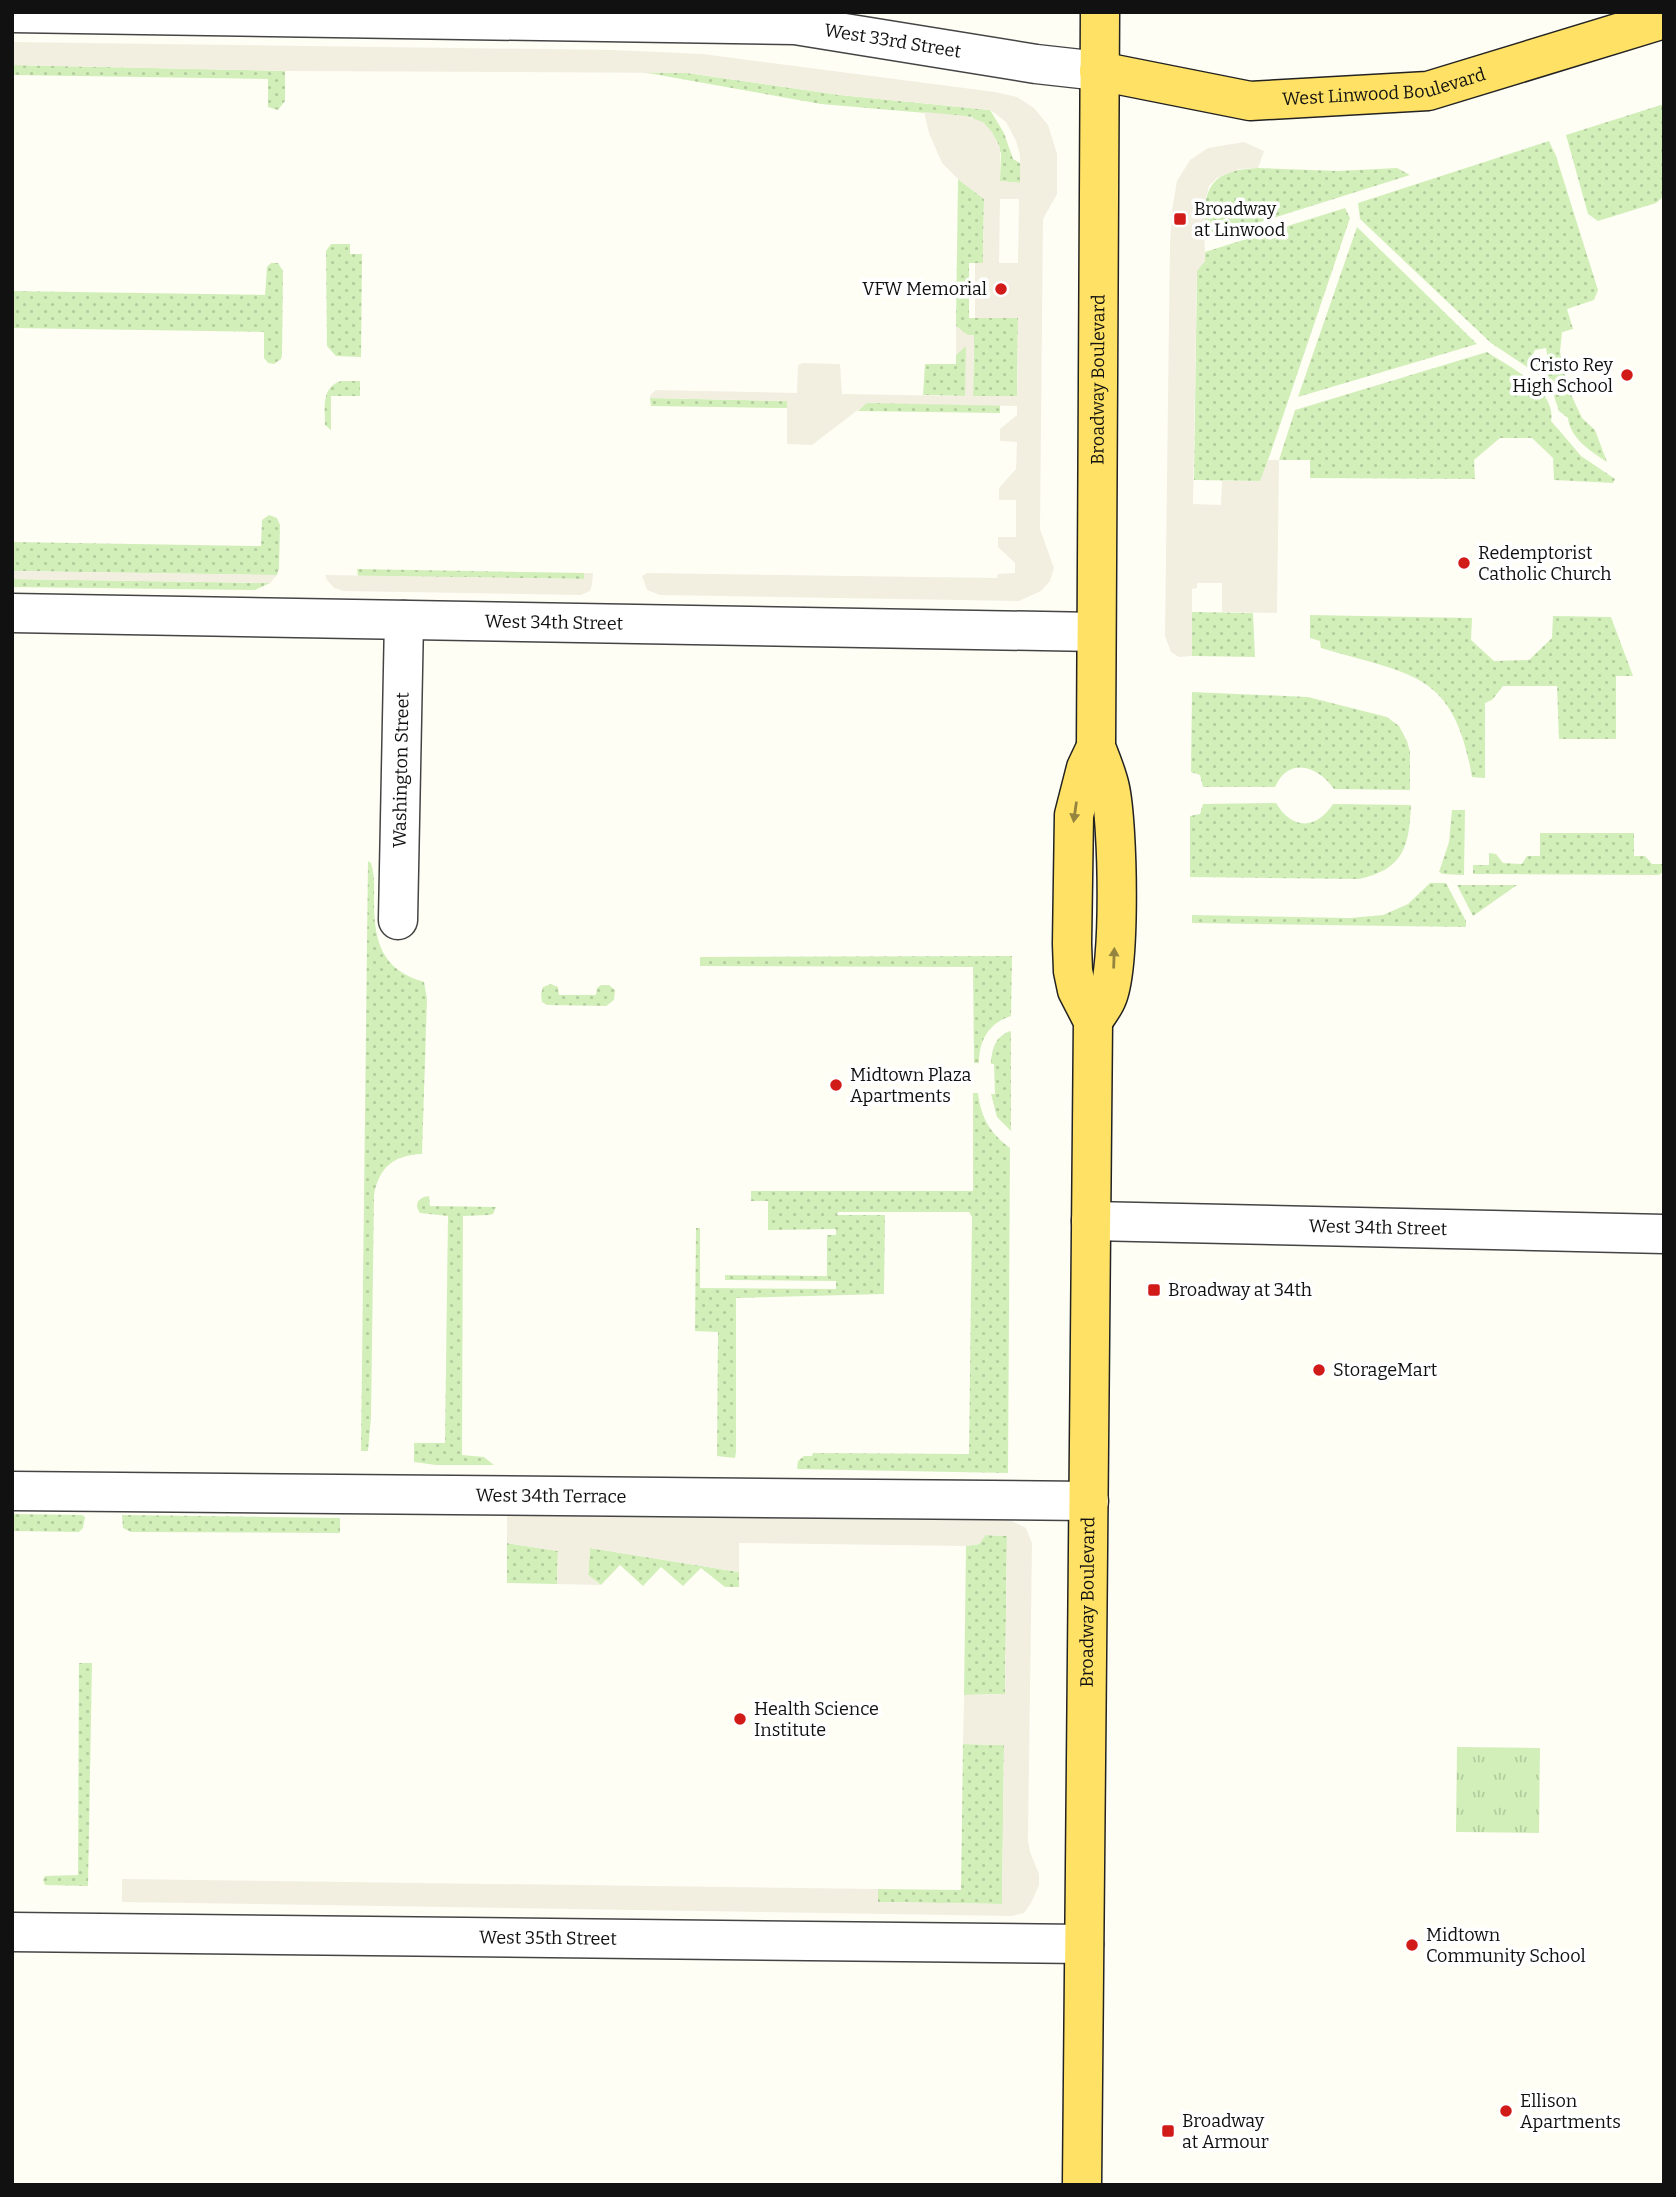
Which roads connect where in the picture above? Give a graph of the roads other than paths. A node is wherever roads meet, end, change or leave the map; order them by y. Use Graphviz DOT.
graph roads {
  1 [pos="1100,12"];
  2 [pos="12,13"];
  3 [pos="1664,19"];
  4 [pos="1099,71"];
  5 [pos="12,613"];
  6 [pos="404,620"];
  7 [pos="1096,632"];
  8 [pos="398,920"];
  9 [pos="1091,1221"];
  10 [pos="1664,1234"];
  11 [pos="12,1491"];
  12 [pos="1089,1501"];
  13 [pos="12,1932"];
  14 [pos="1084,1944"];
  15 [pos="1082,2185"];
  1 -- 4 [label="main road, Broadway Boulevard"];
  2 -- 4 [label="street, West 33rd Street"];
  3 -- 4 [label="main road, West Linwood Boulevard"];
  4 -- 7 [label="main road, Broadway Boulevard"];
  5 -- 6 [label="street, West 34th Street"];
  6 -- 7 [label="street, West 34th Street"];
  6 -- 8 [label="street, Washington Street"];
  7 -- 9 [label="main road, Broadway Boulevard"];
  9 -- 10 [label="street, West 34th Street"];
  9 -- 12 [label="main road, Broadway Boulevard"];
  11 -- 12 [label="street, West 34th Terrace"];
  12 -- 14 [label="main road, Broadway Boulevard"];
  13 -- 14 [label="street, West 35th Street"];
  14 -- 15 [label="main road, Broadway Boulevard"];
}
